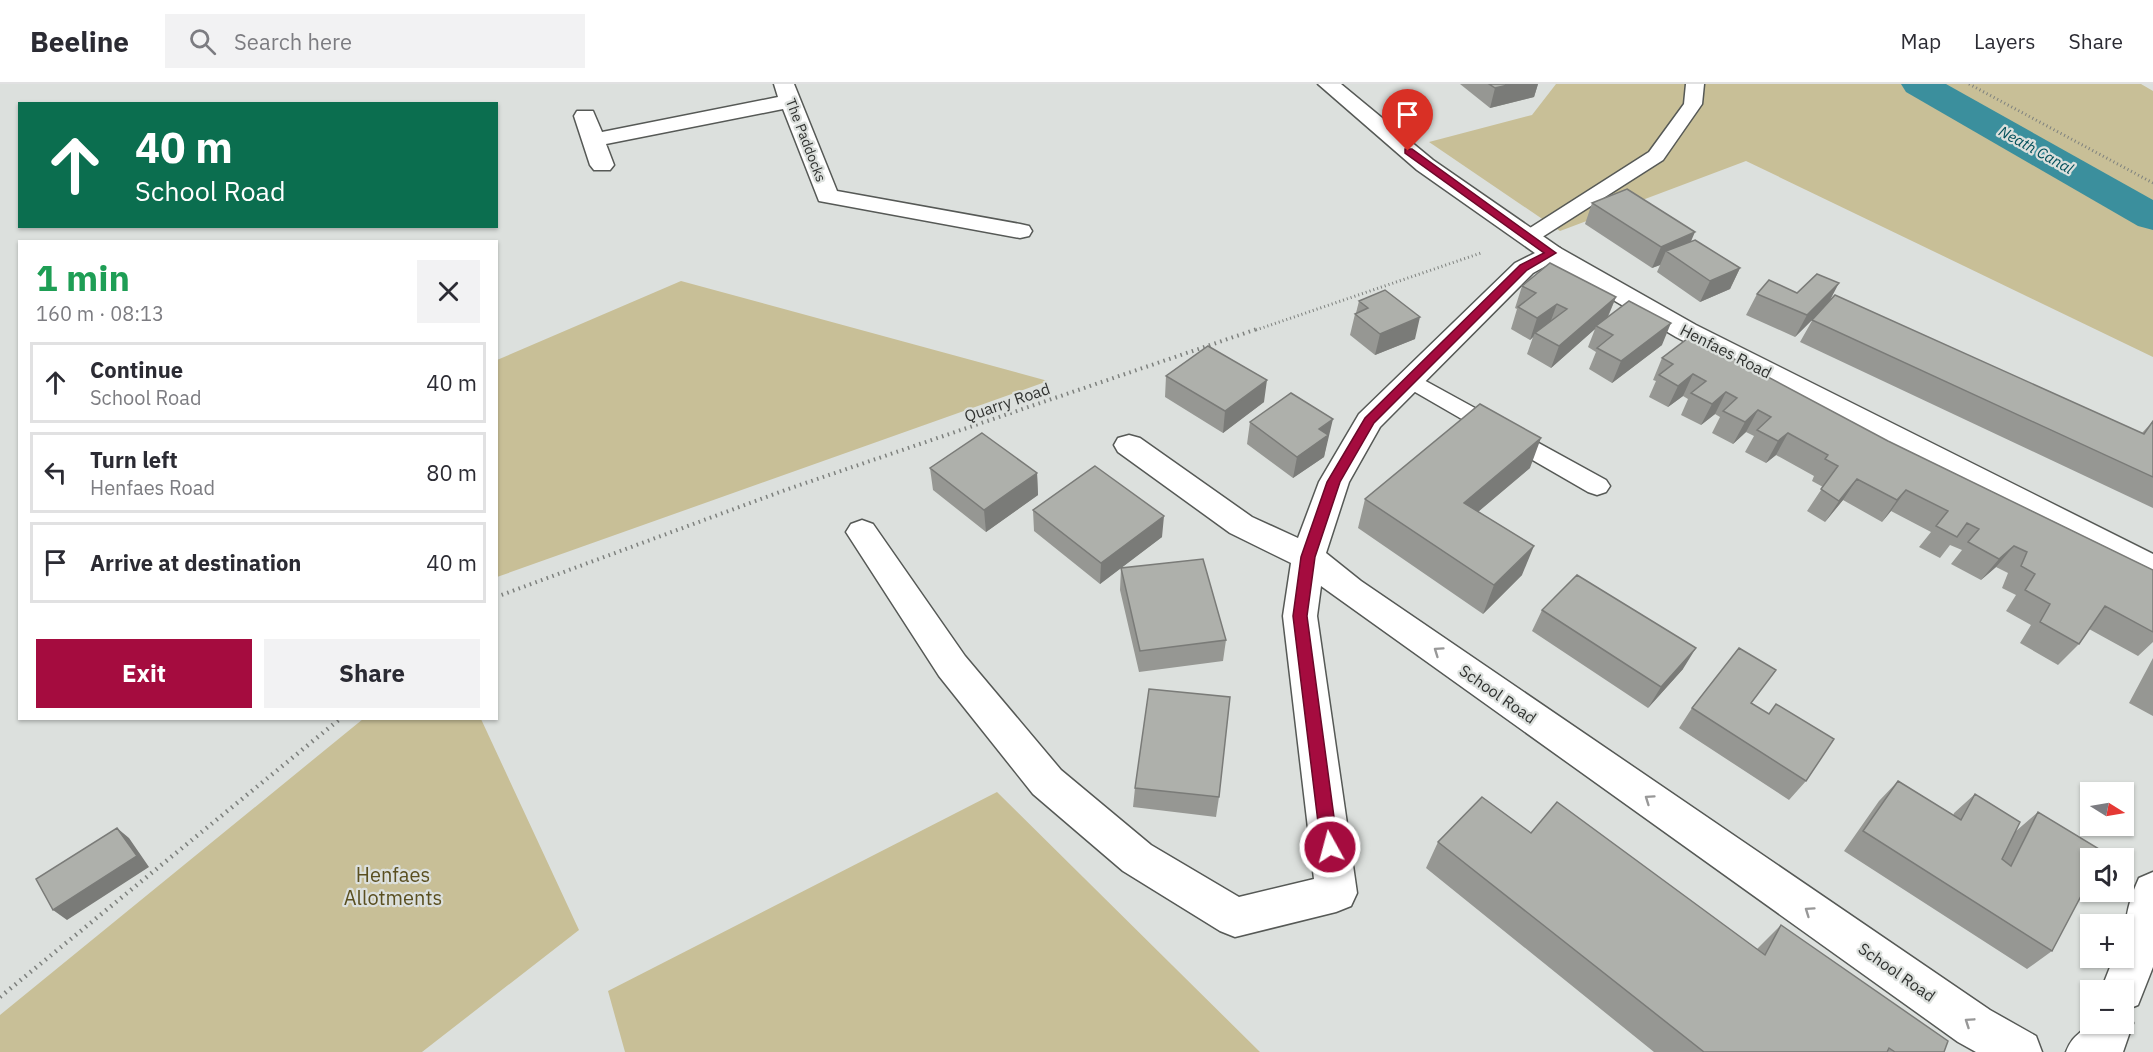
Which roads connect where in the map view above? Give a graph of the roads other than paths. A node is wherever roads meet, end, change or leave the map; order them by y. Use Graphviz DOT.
graph roads {
  1 [pos="1328,84"];
  2 [pos="1695,84"];
  3 [pos="788,93"];
  4 [pos="585,116"];
  5 [pos="593,140"];
  6 [pos="602,165"];
  7 [pos="1020,231"];
  8 [pos="1540,245"];
  9 [pos="1410,380"];
  10 [pos="1129,445"];
  11 [pos="1597,486"];
  12 [pos="862,532"];
  13 [pos="1308,557"];
  14 [pos="2153,569"];
  15 [pos="2153,891"];
  16 [pos="2138,969"];
  17 [pos="2107,1034"];
  18 [pos="2020,1052"];
  19 [pos="2088,1052"];
  1 -- 8 [label="street, Henfaes Road"];
  2 -- 8 [label="lane"];
  3 -- 5 [label="street"];
  3 -- 7 [label="street, The Paddocks"];
  4 -- 5 [label="street"];
  5 -- 6 [label="street"];
  8 -- 9 [label="street"];
  8 -- 14 [label="street, Henfaes Road"];
  9 -- 11 [label="lane"];
  9 -- 13 [label="street"];
  10 -- 13 [label="street, School Road"];
  12 -- 13 [label="street"];
  18 -- 13 [label="street, School Road, one-way"];
  15 -- 16 [label="street"];
  17 -- 19 [label="street"];
}
